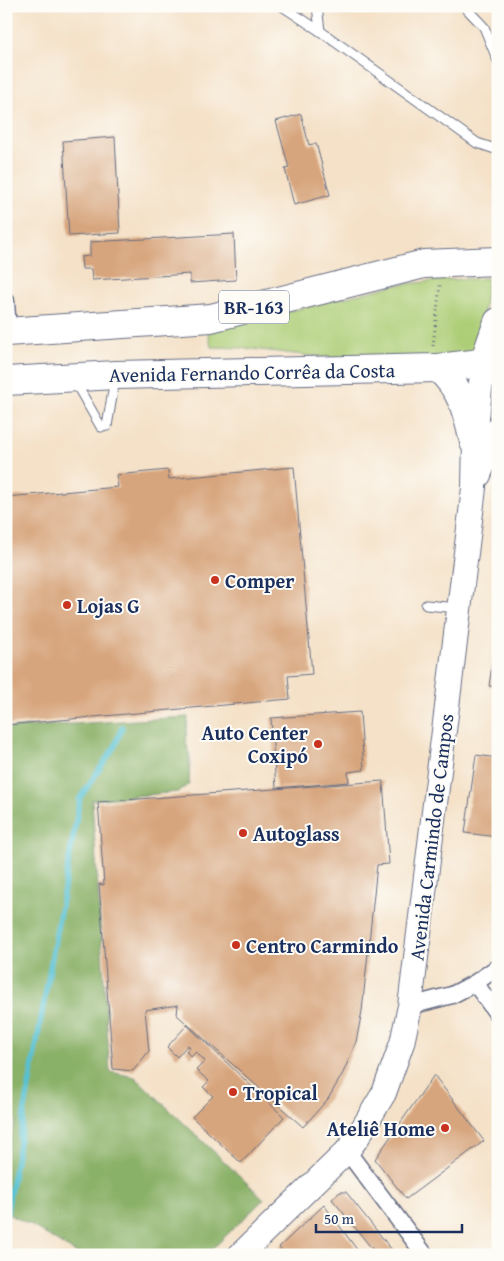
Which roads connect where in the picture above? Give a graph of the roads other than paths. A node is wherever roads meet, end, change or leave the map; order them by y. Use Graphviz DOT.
graph roads {
  1 [pos="282,6"];
  2 [pos="317,6"];
  3 [pos="464,6"];
  4 [pos="320,31"];
  5 [pos="498,61"];
  6 [pos="498,150"];
  7 [pos="498,261"];
  8 [pos="6,301"];
  9 [pos="498,322"];
  10 [pos="7,332"];
  11 [pos="436,358"];
  12 [pos="491,361"];
  13 [pos="116,375"];
  14 [pos="72,378"];
  15 [pos="6,381"];
  16 [pos="498,429"];
  17 [pos="474,442"];
  18 [pos="474,488"];
  19 [pos="426,605"];
  20 [pos="459,608"];
  21 [pos="498,967"];
  22 [pos="474,983"];
  23 [pos="410,1006"];
  24 [pos="498,1015"];
  25 [pos="347,1151"];
  26 [pos="240,1255"];
  27 [pos="425,1255"];
  1 -- 4 [label="lane"];
  2 -- 4 [label="lane"];
  3 -- 5 [label="lane"];
  4 -- 6 [label="lane"];
  7 -- 10 [label="highway, BR-163"];
  8 -- 10 [label="street"];
  9 -- 12 [label="highway"];
  11 -- 12 [label="highway, Avenida Fernando Corrêa da Costa"];
  11 -- 13 [label="highway, Avenida Fernando Corrêa da Costa"];
  11 -- 17 [label="highway"];
  12 -- 17 [label="main road, Avenida Carmindo de Campos"];
  13 -- 14 [label="highway, Avenida Fernando Corrêa da Costa"];
  13 -- 14 [label="lane"];
  14 -- 15 [label="highway, Avenida Fernando Corrêa da Costa"];
  16 -- 18 [label="main road"];
  17 -- 18 [label="main road, Avenida Carmindo de Campos"];
  18 -- 20 [label="main road, Avenida Carmindo de Campos"];
  19 -- 20 [label="lane"];
  20 -- 23 [label="main road, Avenida Carmindo de Campos"];
  21 -- 22 [label="street"];
  22 -- 23 [label="street"];
  22 -- 24 [label="street"];
  23 -- 25 [label="main road, Avenida Carmindo de Campos"];
  25 -- 26 [label="main road, Avenida Carmindo de Campos"];
  25 -- 27 [label="street"];
}
